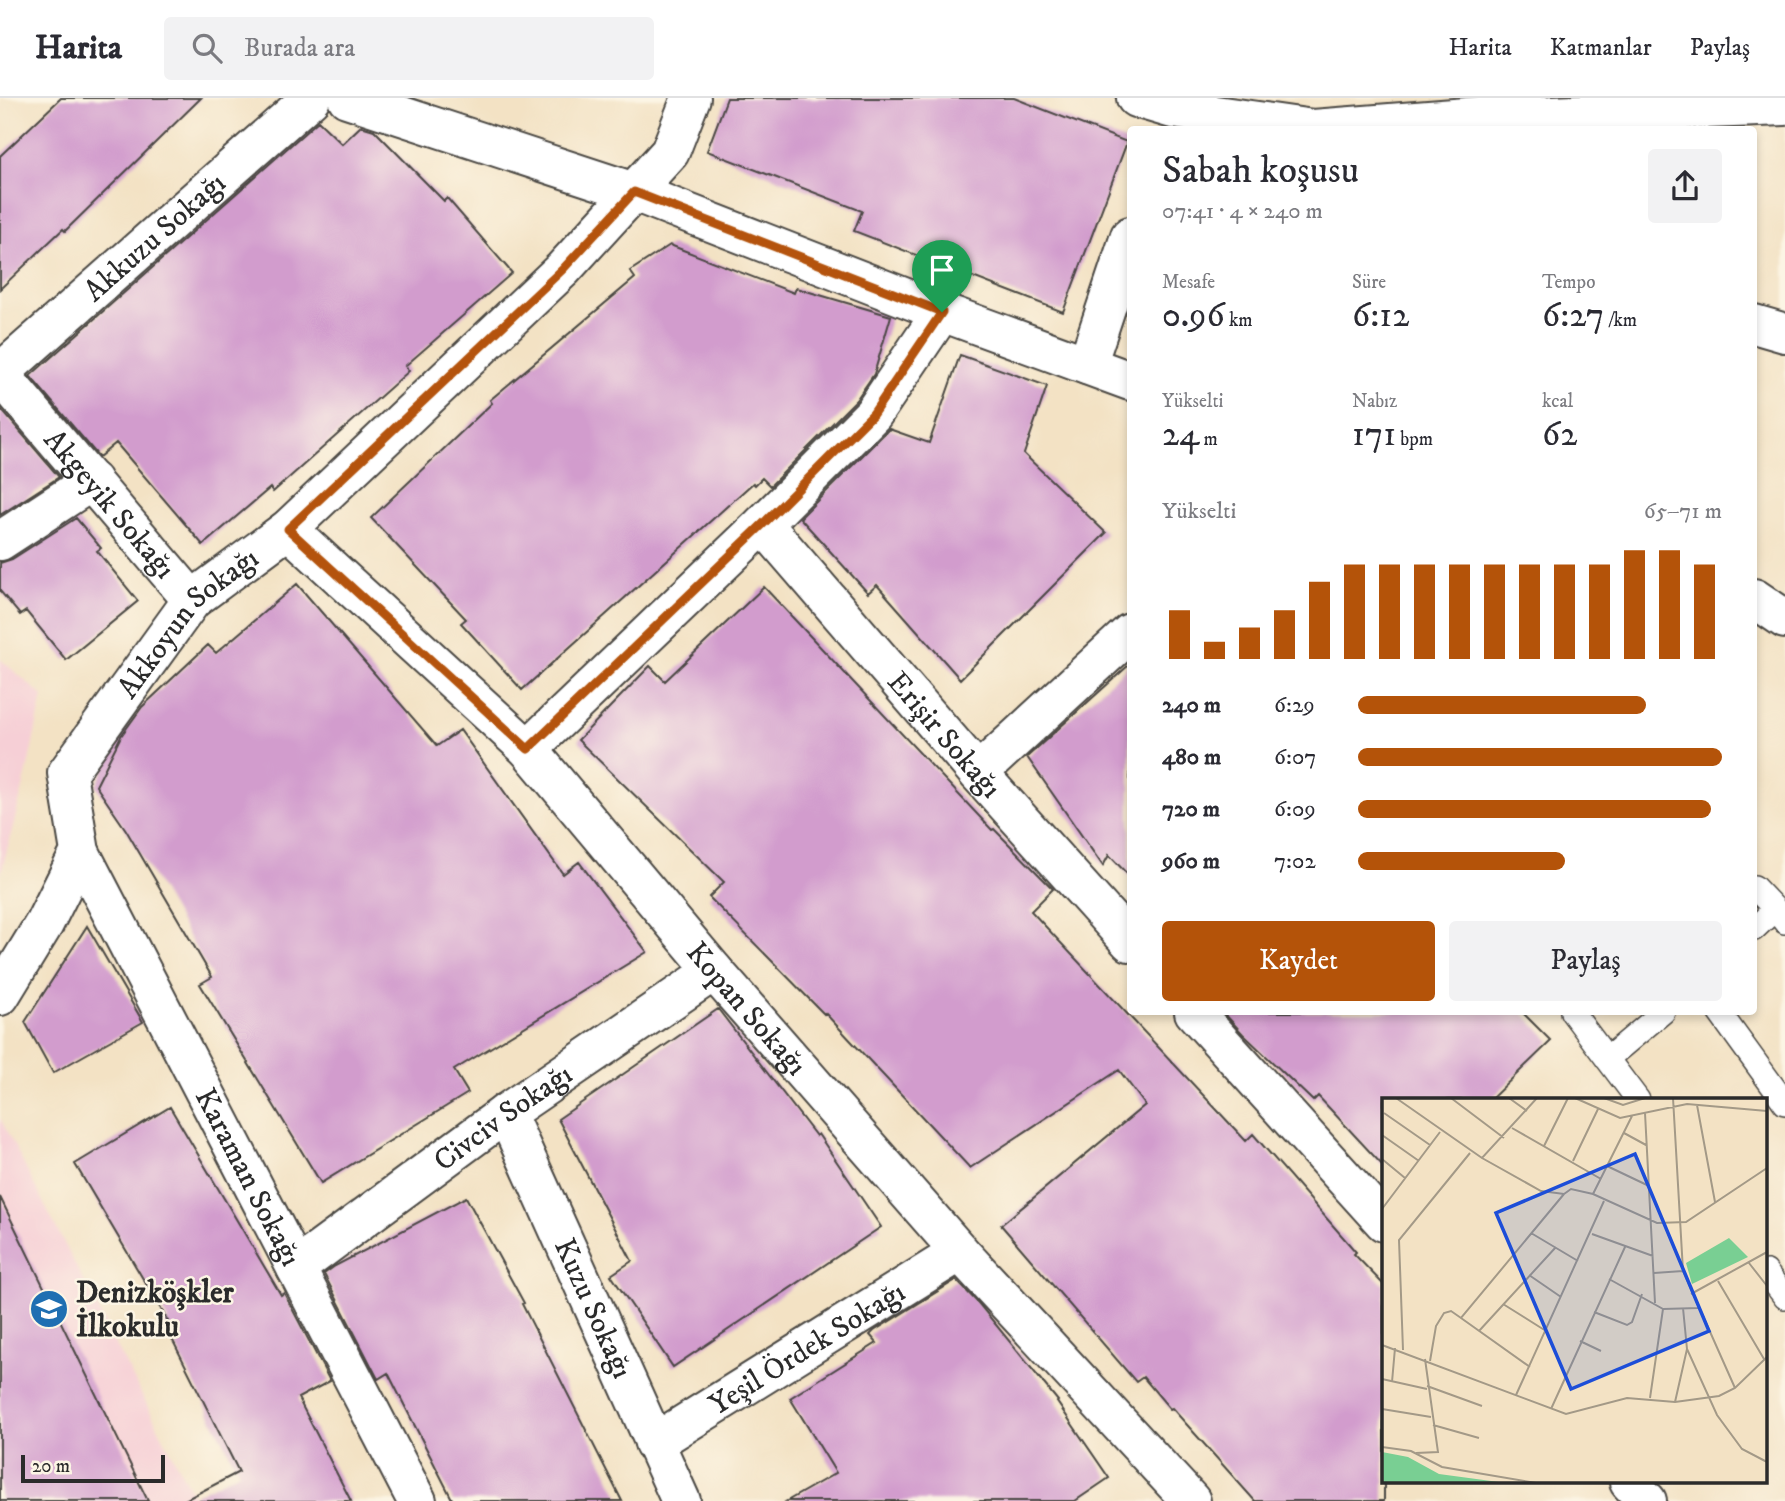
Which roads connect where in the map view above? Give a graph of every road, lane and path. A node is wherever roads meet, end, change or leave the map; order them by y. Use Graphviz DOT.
graph roads {
  1 [pos="311,98"];
  2 [pos="347,98"];
  3 [pos="691,98"];
  4 [pos="1136,98"];
  5 [pos="1785,106"];
  6 [pos="1406,110"];
  7 [pos="1170,119"];
  8 [pos="1547,122"];
  9 [pos="1270,126"];
  10 [pos="1328,126"];
  11 [pos="634,192"];
  12 [pos="1127,245"];
  13 [pos="942,312"];
  14 [pos="1757,325"];
  15 [pos="1785,333"];
  16 [pos="1087,365"];
  17 [pos="0,374"];
  18 [pos="1127,380"];
  19 [pos="92,481"];
  20 [pos="763,524"];
  21 [pos="288,529"];
  22 [pos="0,541"];
  23 [pos="192,600"];
  24 [pos="1757,600"];
  25 [pos="1785,619"];
  26 [pos="1127,635"];
  27 [pos="528,749"];
  28 [pos="978,773"];
  29 [pos="80,852"];
  30 [pos="1757,890"];
  31 [pos="1780,915"];
  32 [pos="1757,927"];
  33 [pos="1127,939"];
  34 [pos="714,971"];
  35 [pos="0,996"];
  36 [pos="1574,1015"];
  37 [pos="1659,1015"];
  38 [pos="1721,1015"];
  39 [pos="1205,1016"];
  40 [pos="1607,1059"];
  41 [pos="1636,1098"];
  42 [pos="1785,1103"];
  43 [pos="506,1113"];
  44 [pos="1382,1220"];
  45 [pos="960,1252"];
  46 [pos="296,1268"];
  47 [pos="1768,1275"];
  48 [pos="1785,1297"];
  49 [pos="654,1443"];
  50 [pos="1631,1484"];
  51 [pos="1190,1500"];
  52 [pos="417,1501"];
  53 [pos="681,1501"];
  54 [pos="1647,1501"];
  1 -- 17 [label="street, Akkuzu Sokağı"];
  2 -- 11 [label="street"];
  3 -- 11 [label="street, Akkoyun Sokağı"];
  4 -- 7 [label="street"];
  5 -- 8 [label="street"];
  6 -- 8 [label="street"];
  6 -- 10 [label="street"];
  7 -- 9 [label="street"];
  11 -- 13 [label="street"];
  11 -- 21 [label="street, Akkoyun Sokağı"];
  12 -- 16 [label="street"];
  13 -- 16 [label="street"];
  13 -- 20 [label="street"];
  14 -- 15 [label="street"];
  16 -- 18 [label="street"];
  17 -- 19 [label="street, Akgeyik Sokağı"];
  19 -- 22 [label="street"];
  19 -- 23 [label="street, Akgeyik Sokağı"];
  20 -- 27 [label="street"];
  20 -- 28 [label="street, Erişir Sokağı"];
  21 -- 23 [label="street, Akkoyun Sokağı"];
  21 -- 27 [label="street, Kopan Sokağı"];
  23 -- 29 [label="street, Akkoyun Sokağı"];
  24 -- 25 [label="street"];
  26 -- 28 [label="street"];
  27 -- 34 [label="street, Kopan Sokağı"];
  28 -- 33 [label="street, Erişir Sokağı"];
  29 -- 35 [label="street"];
  29 -- 46 [label="street, Karaman Sokağı"];
  30 -- 31 [label="lane"];
  31 -- 32 [label="lane"];
  34 -- 43 [label="street, Civciv Sokağı"];
  34 -- 45 [label="street, Kopan Sokağı"];
  36 -- 40 [label="lane"];
  37 -- 40 [label="lane"];
  38 -- 42 [label="lane"];
  39 -- 44 [label="street"];
  40 -- 41 [label="lane"];
  43 -- 46 [label="street, Civciv Sokağı"];
  43 -- 49 [label="street, Kuzu Sokağı"];
  45 -- 49 [label="street, Yeşil Ördek Sokağı"];
  45 -- 51 [label="street, Kopan Sokağı"];
  46 -- 52 [label="street, Karaman Sokağı"];
  47 -- 48 [label="lane"];
  49 -- 53 [label="street, Kuzu Sokağı"];
  50 -- 54 [label="street"];
}
